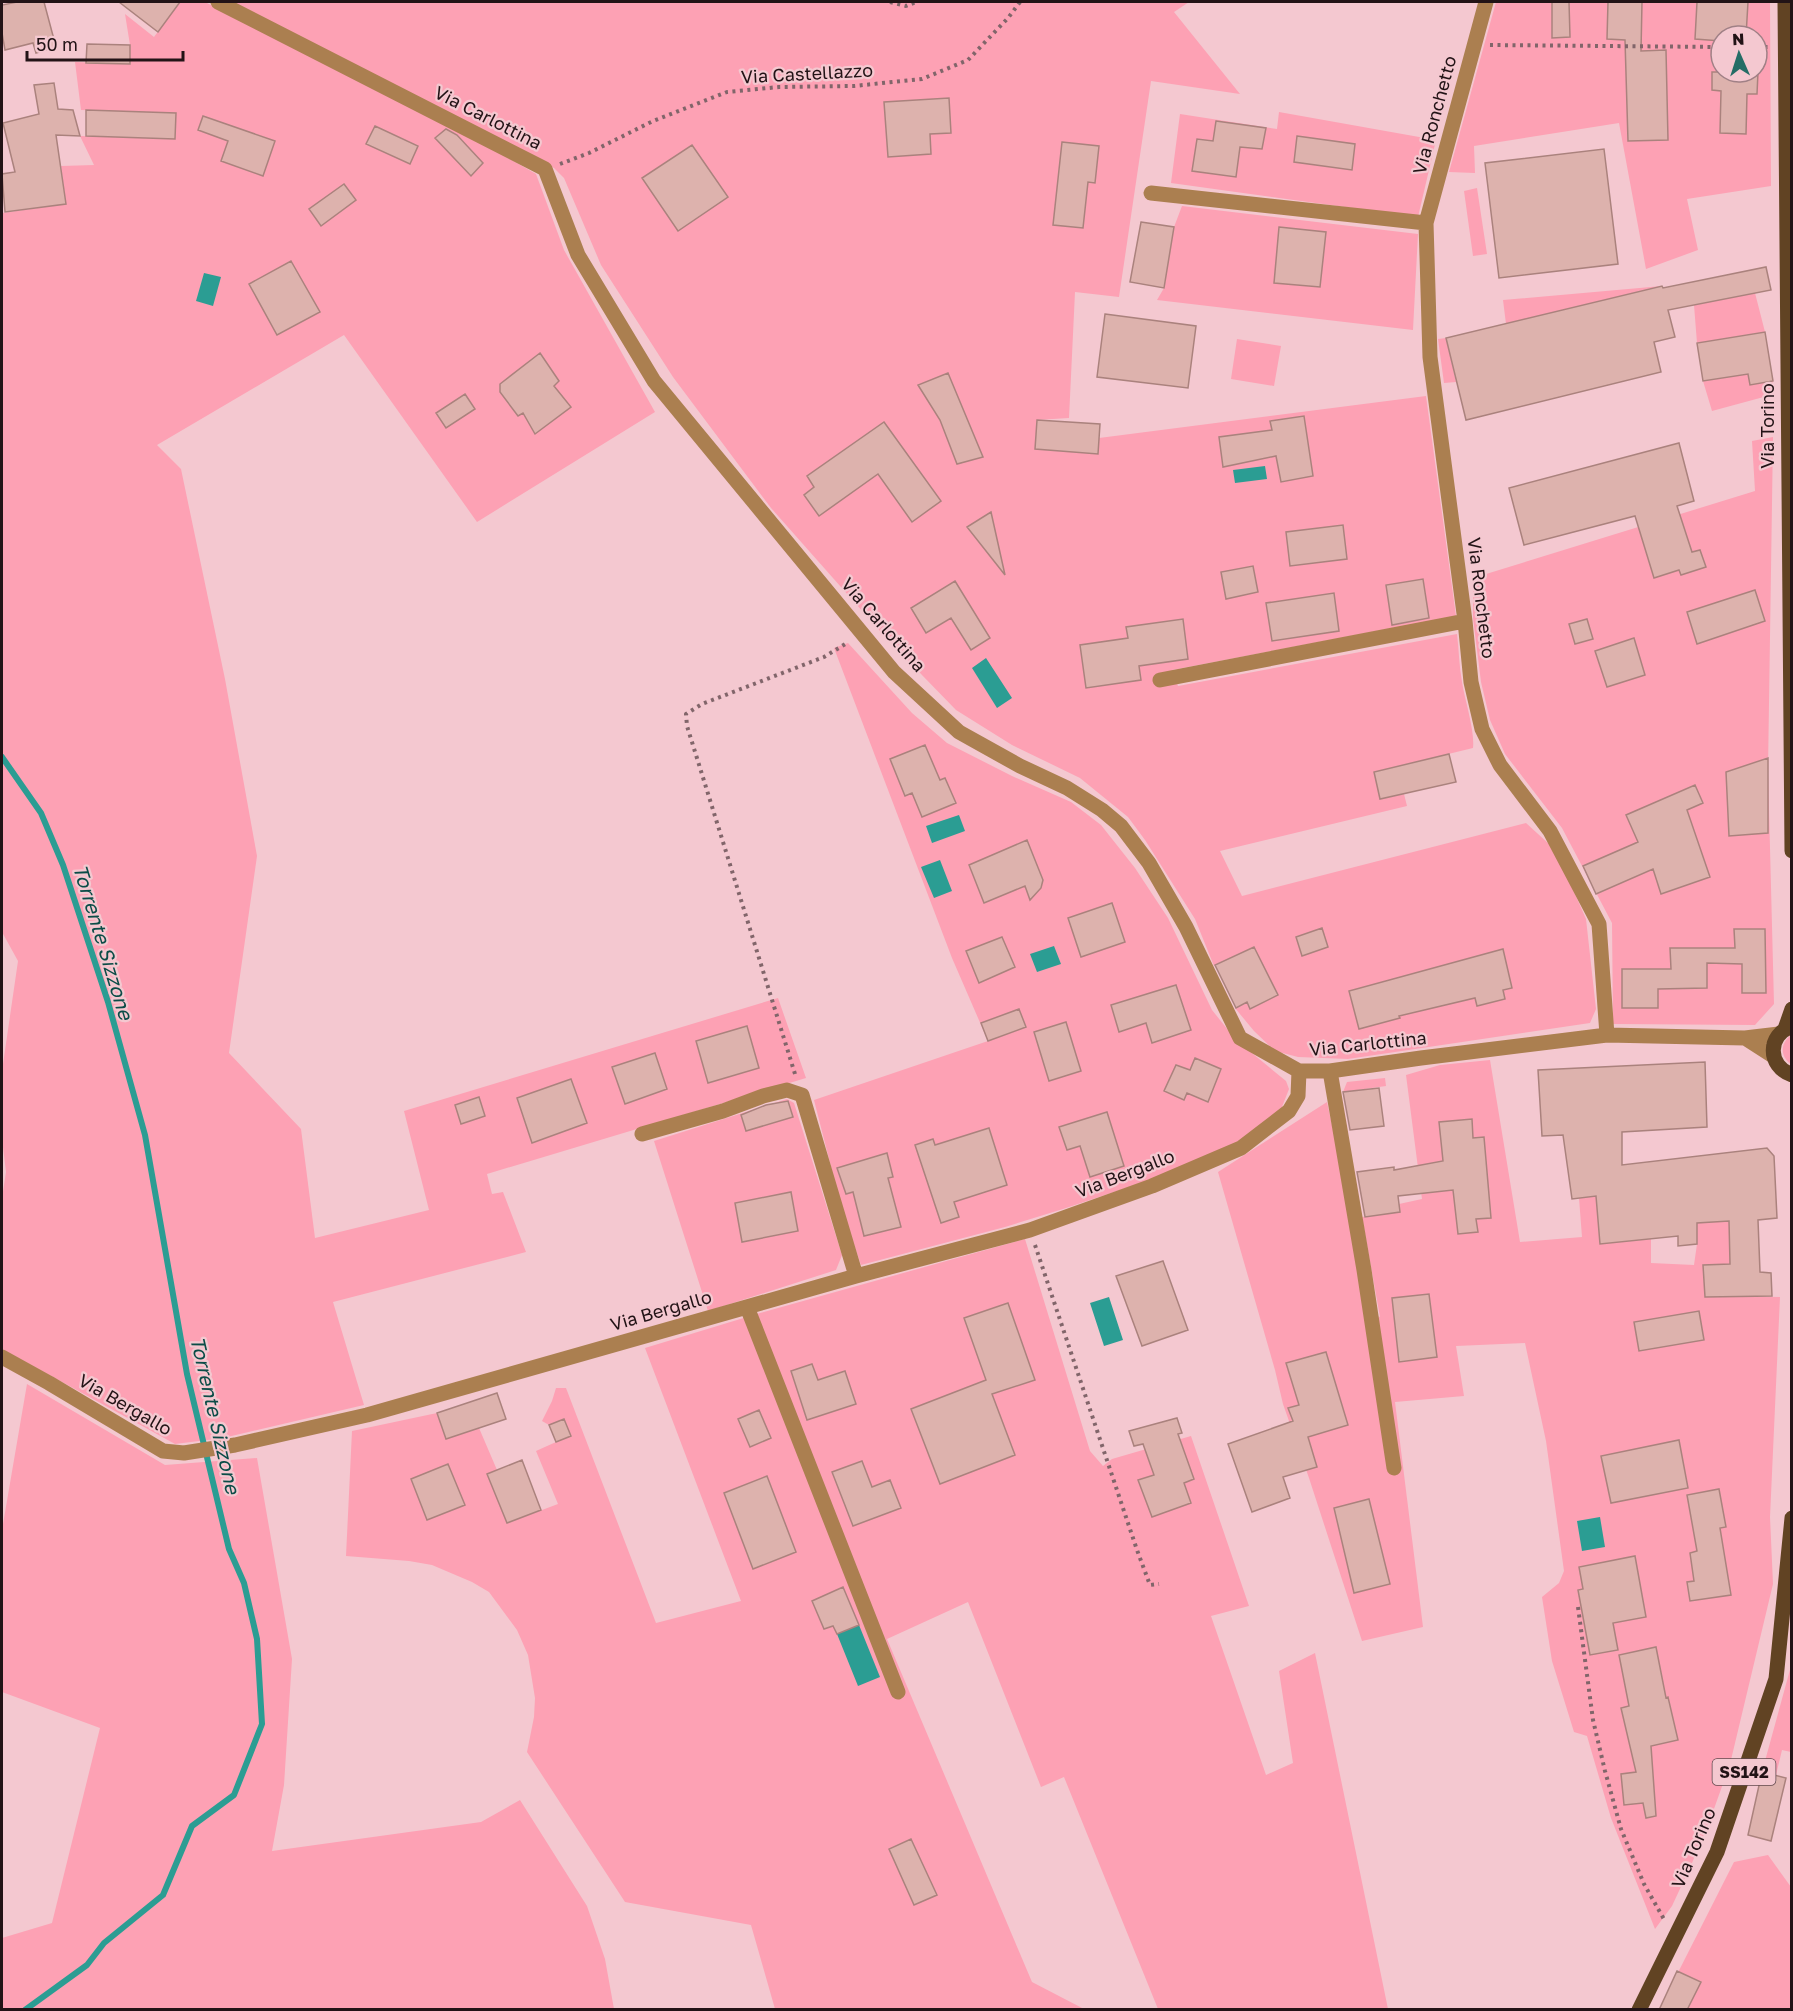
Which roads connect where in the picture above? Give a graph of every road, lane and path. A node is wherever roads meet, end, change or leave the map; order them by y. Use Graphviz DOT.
graph roads {
  1 [pos="218,2"];
  2 [pos="890,2"];
  3 [pos="916,2"];
  4 [pos="1020,2"];
  5 [pos="1486,2"];
  6 [pos="1785,2"];
  7 [pos="1474,45"];
  8 [pos="1709,47"];
  9 [pos="545,169"];
  10 [pos="1151,193"];
  11 [pos="1426,223"];
  12 [pos="1465,621"];
  13 [pos="863,634"];
  14 [pos="1160,680"];
  15 [pos="1791,851"];
  16 [pos="1791,1009"];
  17 [pos="1785,1030"];
  18 [pos="1607,1035"];
  19 [pos="1745,1038"];
  20 [pos="1773,1056"];
  21 [pos="1299,1071"];
  22 [pos="1330,1071"];
  23 [pos="1790,1078"];
  24 [pos="802,1095"];
  25 [pos="642,1134"];
  26 [pos="1030,1230"];
  27 [pos="856,1276"];
  28 [pos="747,1307"];
  29 [pos="2,1357"];
  30 [pos="1394,1468"];
  31 [pos="1791,1518"];
  32 [pos="1159,1584"];
  33 [pos="1578,1607"];
  34 [pos="898,1692"];
  35 [pos="1675,1936"];
  36 [pos="1639,2010"];
  1 -- 9 [label="street, Via Carlottina"];
  2 -- 3 [label="path"];
  4 -- 9 [label="path, Via Castellazzo"];
  5 -- 7 [label="street, Via Ronchetto"];
  6 -- 15 [label="main road, Via Torino"];
  7 -- 8 [label="path"];
  7 -- 11 [label="street, Via Ronchetto"];
  9 -- 13 [label="street, Via Carlottina"];
  10 -- 11 [label="street"];
  11 -- 12 [label="street, Via Ronchetto"];
  12 -- 14 [label="street"];
  12 -- 18 [label="street, Via Ronchetto"];
  13 -- 21 [label="street, Via Carlottina"];
  13 -- 24 [label="path"];
  16 -- 17 [label="main road"];
  17 -- 19 [label="street"];
  17 -- 20 [label="main road"];
  18 -- 19 [label="street"];
  18 -- 22 [label="street, Via Carlottina"];
  19 -- 20 [label="street"];
  20 -- 23 [label="main road"];
  21 -- 22 [label="street, Via Carlottina"];
  21 -- 26 [label="street, Via Bergallo"];
  22 -- 30 [label="street"];
  24 -- 25 [label="street"];
  24 -- 27 [label="street"];
  26 -- 27 [label="street, Via Bergallo"];
  26 -- 32 [label="path"];
  27 -- 28 [label="street, Via Bergallo"];
  28 -- 29 [label="street, Via Bergallo"];
  28 -- 34 [label="street"];
  31 -- 35 [label="main road, Via Torino / SS142"];
  33 -- 35 [label="path"];
  35 -- 36 [label="main road, Via Torino / SS142"];
}
